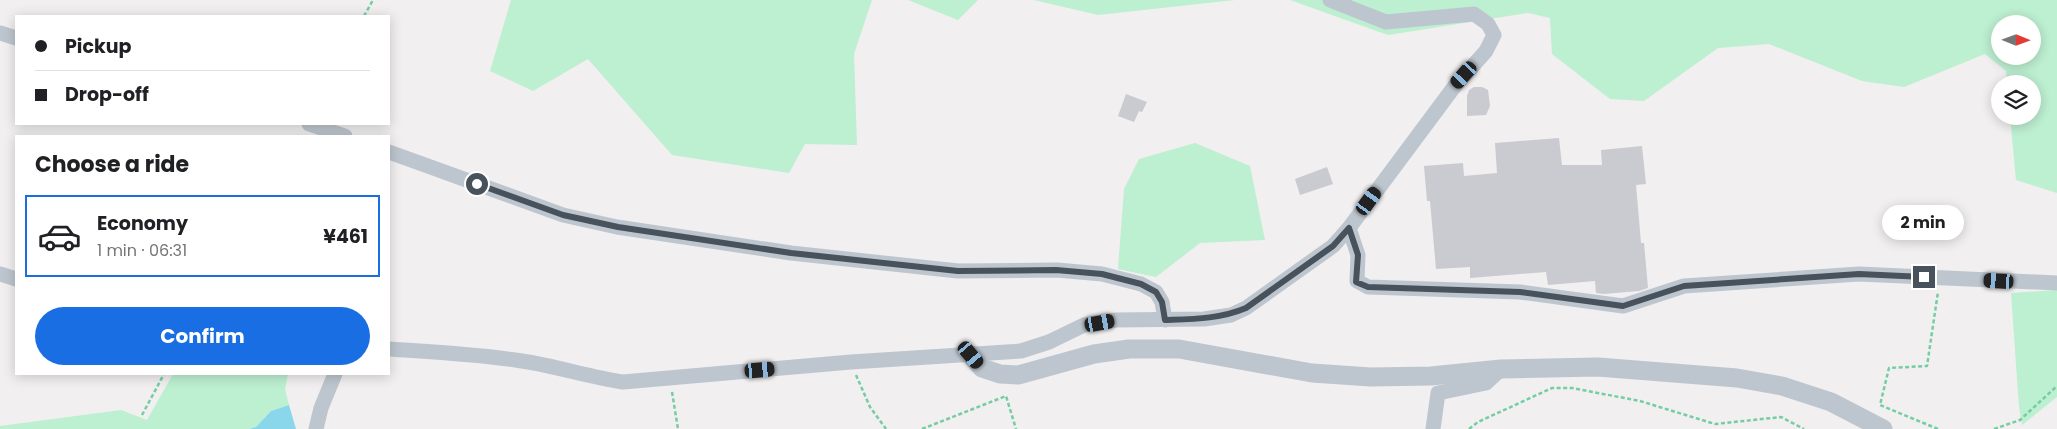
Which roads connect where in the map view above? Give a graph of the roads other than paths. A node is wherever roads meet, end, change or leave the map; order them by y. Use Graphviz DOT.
graph roads {
  1 [pos="1330,0"];
  2 [pos="0,33"];
  3 [pos="15,38"];
  4 [pos="312,125"];
  5 [pos="342,135"];
  6 [pos="390,152"];
  7 [pos="1349,228"];
  8 [pos="0,274"];
  9 [pos="15,279"];
  10 [pos="2057,283"];
  11 [pos="1165,320"];
  12 [pos="390,349"];
  13 [pos="971,355"];
  14 [pos="1501,369"];
  15 [pos="335,375"];
  16 [pos="316,429"];
  17 [pos="1433,429"];
  18 [pos="1883,429"];
  1 -- 7 [label="street"];
  2 -- 3 [label="street"];
  4 -- 5 [label="street"];
  6 -- 11 [label="street"];
  7 -- 10 [label="street"];
  7 -- 11 [label="street"];
  8 -- 9 [label="street"];
  11 -- 13 [label="street"];
  12 -- 13 [label="street"];
  13 -- 14 [label="street"];
  14 -- 17 [label="street"];
  14 -- 18 [label="street"];
  15 -- 16 [label="street"];
}
